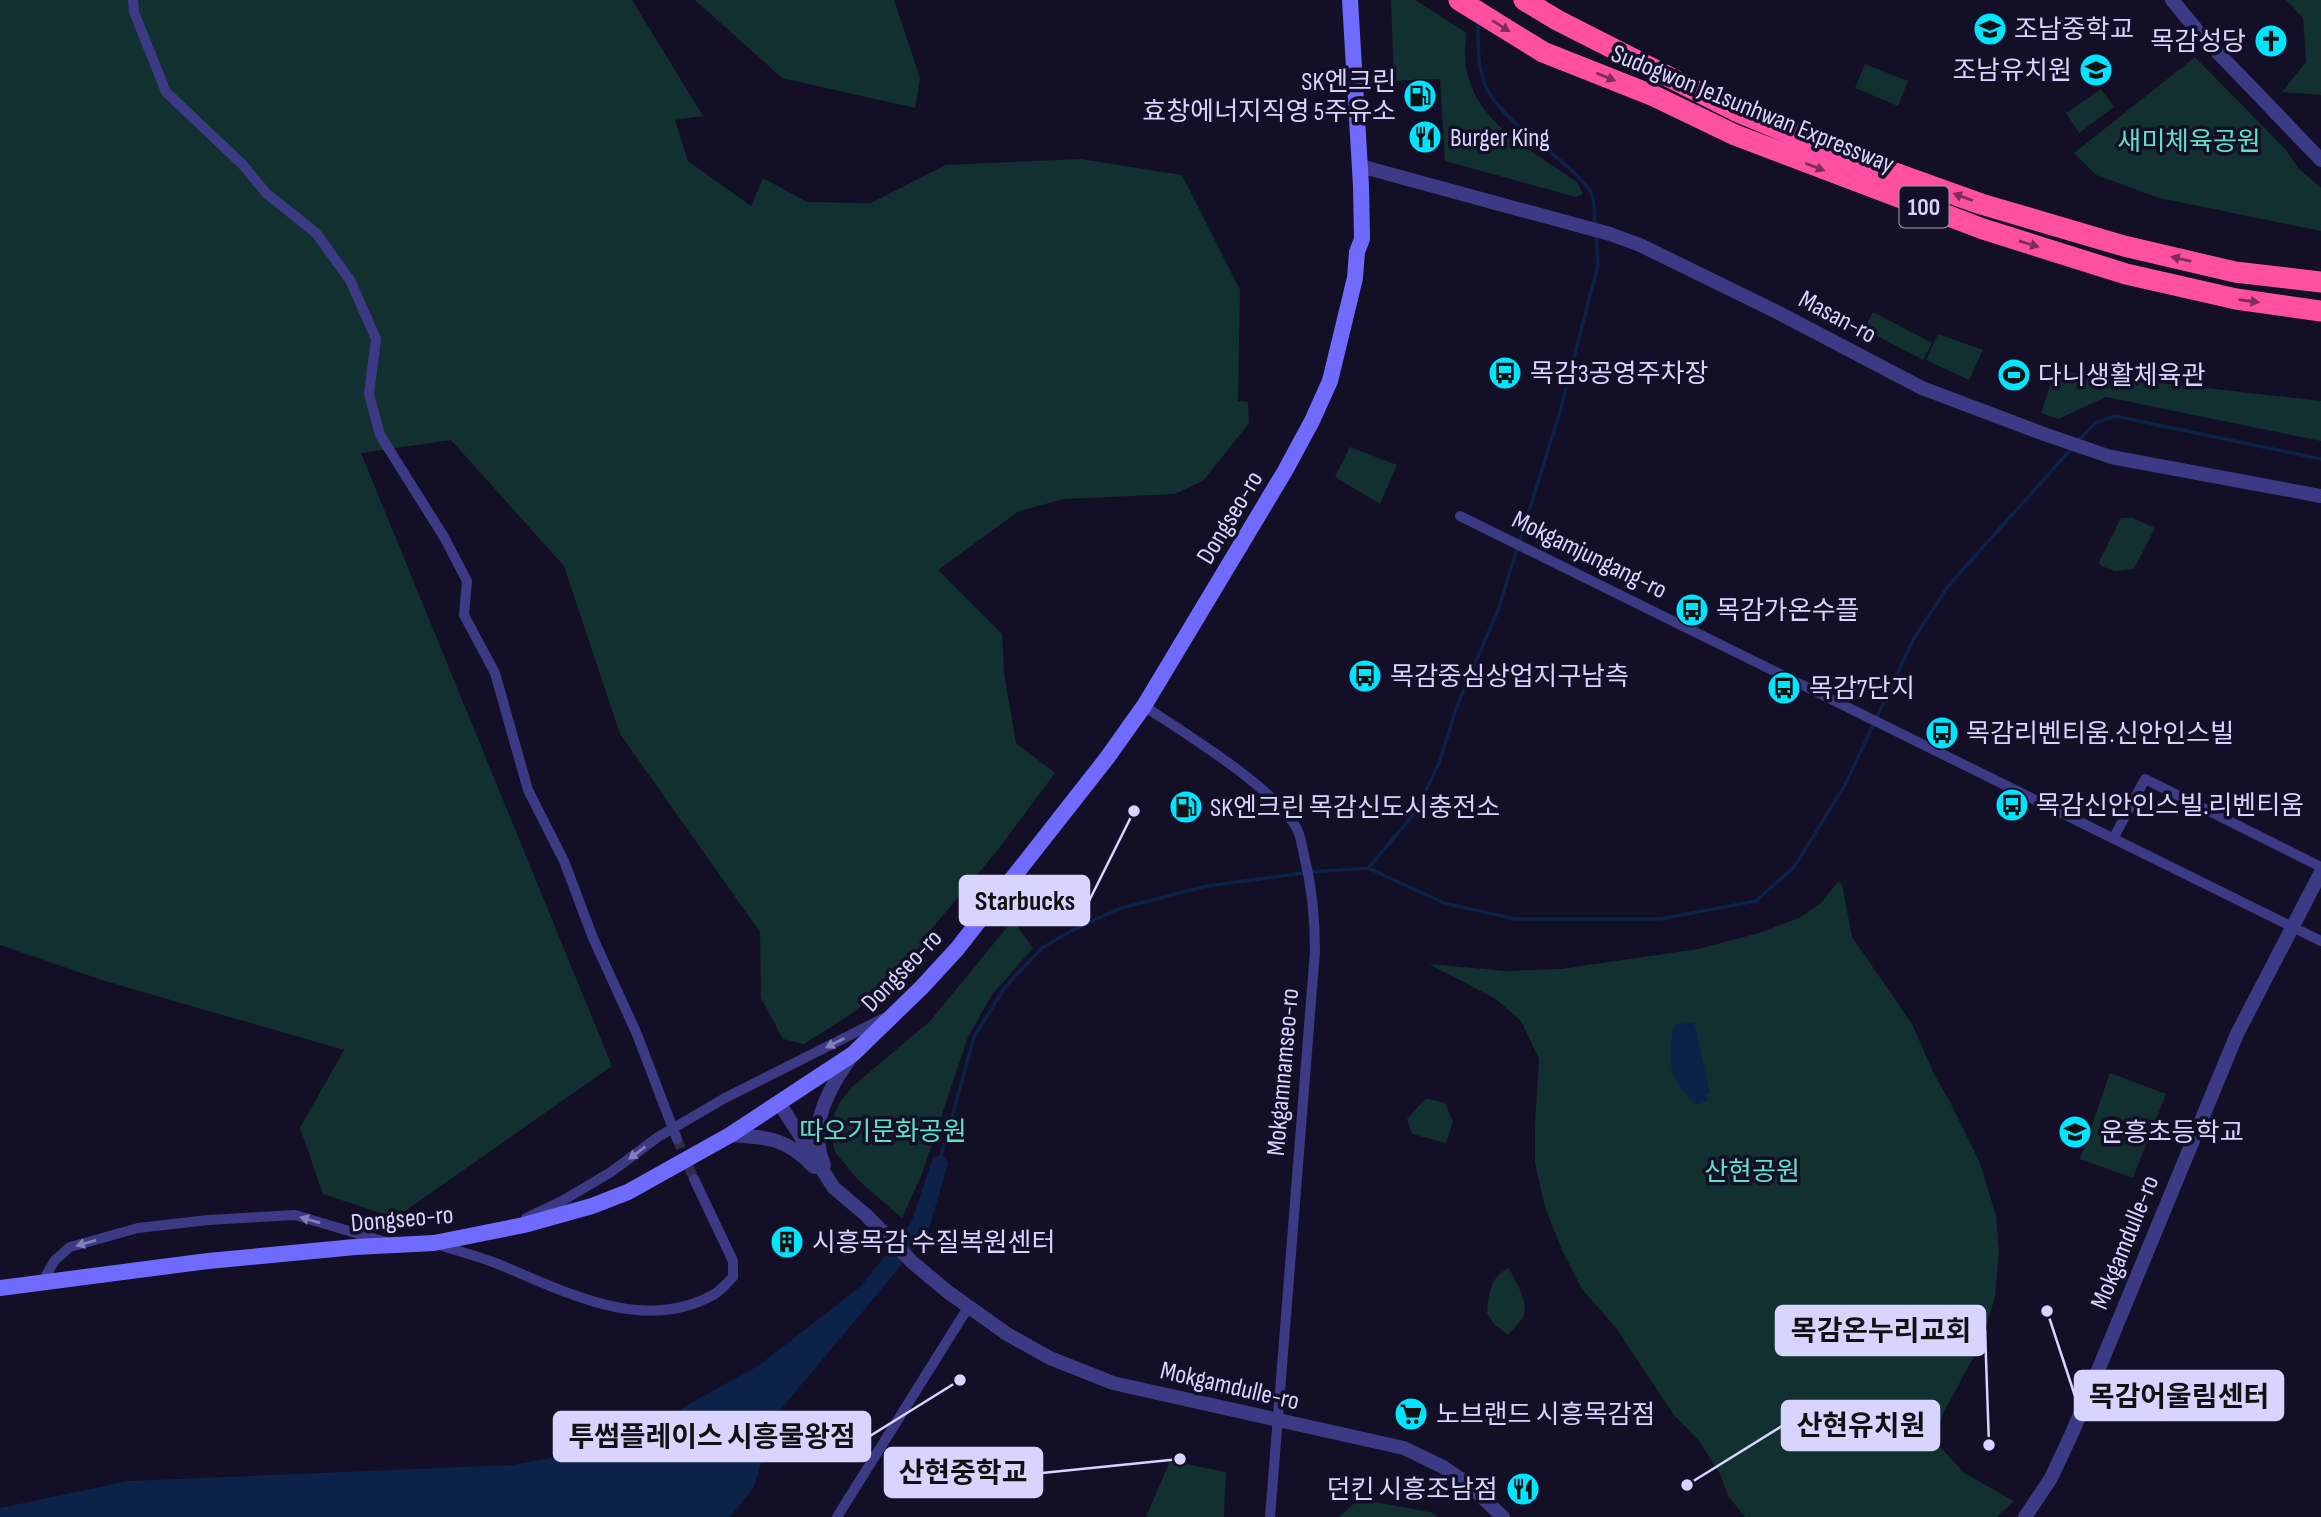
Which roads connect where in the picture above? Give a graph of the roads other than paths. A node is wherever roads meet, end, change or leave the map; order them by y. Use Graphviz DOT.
graph roads {
  1 [pos="133,0"];
  2 [pos="1350,0"];
  3 [pos="1459,0"];
  4 [pos="1524,0"];
  5 [pos="2172,0"];
  6 [pos="2321,160"];
  7 [pos="1360,166"];
  8 [pos="2321,282"];
  9 [pos="2321,311"];
  10 [pos="2321,496"];
  11 [pos="1460,516"];
  12 [pos="1144,706"];
  13 [pos="2114,837"];
  14 [pos="2321,869"];
  15 [pos="2293,926"];
  16 [pos="2321,940"];
  17 [pos="896,1012"];
  18 [pos="853,1054"];
  19 [pos="779,1102"];
  20 [pos="675,1133"];
  21 [pos="730,1135"];
  22 [pos="694,1179"];
  23 [pos="834,1188"];
  24 [pos="503,1229"];
  25 [pos="434,1243"];
  26 [pos="399,1246"];
  27 [pos="41,1283"];
  28 [pos="0,1288"];
  29 [pos="969,1306"];
  30 [pos="1277,1421"];
  31 [pos="837,1517"];
  32 [pos="1270,1517"];
  33 [pos="1503,1517"];
  34 [pos="2025,1517"];
  1 -- 20 [label="street"];
  2 -- 7 [label="main road, Dongseo-ro"];
  3 -- 9 [label="highway, Sudogwon Je1sunhwan Expressway / 100, one-way"];
  8 -- 4 [label="highway, Sudogwon Je1sunhwan Expressway / 100, one-way"];
  5 -- 6 [label="street"];
  7 -- 10 [label="street, Masan-ro"];
  7 -- 12 [label="main road, Dongseo-ro"];
  11 -- 13 [label="street, Mokgamjungang-ro"];
  12 -- 17 [label="main road, Dongseo-ro"];
  12 -- 30 [label="street, Mokgamnamseo-ro"];
  13 -- 14 [label="street"];
  13 -- 15 [label="street, Mokgamjungang-ro"];
  14 -- 15 [label="street, Mokgamdulle-ro"];
  15 -- 16 [label="street, Mokgamjungang-ro"];
  15 -- 34 [label="street, Mokgamdulle-ro"];
  17 -- 18 [label="main road, Dongseo-ro"];
  17 -- 20 [label="street, one-way"];
  18 -- 19 [label="main road, Dongseo-ro"];
  18 -- 23 [label="street"];
  19 -- 21 [label="main road, Dongseo-ro"];
  19 -- 23 [label="street"];
  20 -- 24 [label="street, one-way"];
  21 -- 23 [label="street"];
  21 -- 24 [label="main road, Dongseo-ro"];
  22 -- 25 [label="street"];
  23 -- 29 [label="street, Mokgamdulle-ro"];
  24 -- 25 [label="main road, Dongseo-ro"];
  25 -- 26 [label="main road, Dongseo-ro"];
  26 -- 27 [label="main road, Dongseo-ro"];
  26 -- 27 [label="street, one-way"];
  27 -- 28 [label="main road, Dongseo-ro"];
  29 -- 30 [label="street, Mokgamdulle-ro"];
  29 -- 31 [label="street"];
  30 -- 32 [label="street, Mokgamnamseo-ro"];
  30 -- 33 [label="street, Mokgamdulle-ro"];
}
